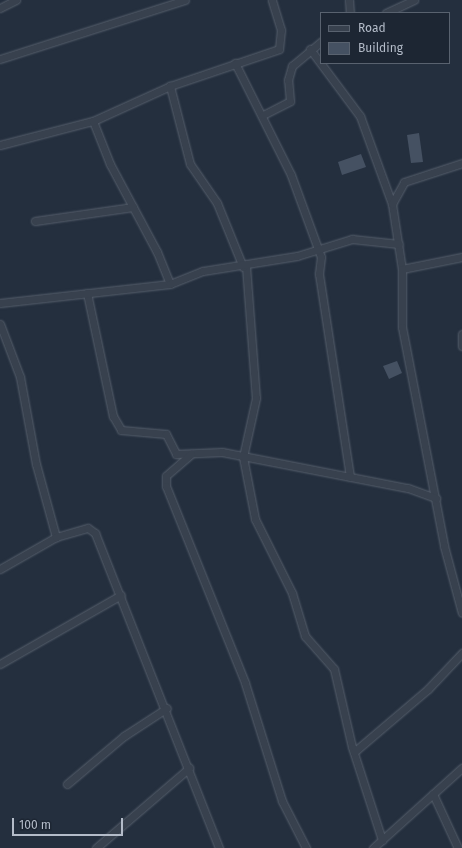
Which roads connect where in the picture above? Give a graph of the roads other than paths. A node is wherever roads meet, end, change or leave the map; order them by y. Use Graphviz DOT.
graph roads {
  1 [pos="16,0"];
  2 [pos="185,0"];
  3 [pos="272,0"];
  4 [pos="350,0"];
  5 [pos="414,0"];
  6 [pos="0,8"];
  7 [pos="350,12"];
  8 [pos="388,12"];
  9 [pos="320,43"];
  10 [pos="310,49"];
  11 [pos="0,59"];
  12 [pos="320,62"];
  13 [pos="235,63"];
  14 [pos="321,64"];
  15 [pos="170,86"];
  16 [pos="262,115"];
  17 [pos="93,120"];
  18 [pos="0,145"];
  19 [pos="462,164"];
  20 [pos="392,204"];
  21 [pos="133,207"];
  22 [pos="35,221"];
  23 [pos="399,244"];
  24 [pos="319,249"];
  25 [pos="462,257"];
  26 [pos="244,266"];
  27 [pos="402,269"];
  28 [pos="170,284"];
  29 [pos="87,293"];
  30 [pos="0,303"];
  31 [pos="0,324"];
  32 [pos="462,334"];
  33 [pos="462,346"];
  34 [pos="191,454"];
  35 [pos="243,457"];
  36 [pos="350,477"];
  37 [pos="436,498"];
  38 [pos="56,537"];
  39 [pos="0,569"];
  40 [pos="121,595"];
  41 [pos="462,613"];
  42 [pos="462,653"];
  43 [pos="0,664"];
  44 [pos="167,708"];
  45 [pos="354,752"];
  46 [pos="189,768"];
  47 [pos="462,768"];
  48 [pos="68,784"];
  49 [pos="433,794"];
  50 [pos="382,840"];
  51 [pos="96,848"];
  52 [pos="219,848"];
  53 [pos="306,848"];
  54 [pos="374,848"];
  55 [pos="458,848"];
  1 -- 6 [label="street"];
  2 -- 11 [label="street"];
  3 -- 13 [label="street"];
  4 -- 7 [label="street"];
  5 -- 8 [label="street"];
  9 -- 10 [label="street"];
  10 -- 12 [label="street"];
  10 -- 16 [label="street"];
  13 -- 15 [label="street"];
  13 -- 16 [label="street"];
  14 -- 20 [label="street"];
  15 -- 17 [label="street"];
  15 -- 26 [label="street"];
  16 -- 24 [label="street"];
  17 -- 18 [label="street"];
  17 -- 21 [label="street"];
  19 -- 20 [label="street"];
  20 -- 23 [label="street"];
  21 -- 22 [label="street"];
  21 -- 28 [label="street"];
  23 -- 24 [label="street"];
  23 -- 27 [label="street"];
  24 -- 26 [label="street"];
  24 -- 36 [label="street"];
  25 -- 27 [label="street"];
  26 -- 28 [label="street"];
  26 -- 35 [label="street"];
  27 -- 37 [label="street"];
  28 -- 29 [label="street"];
  29 -- 30 [label="street"];
  29 -- 34 [label="street"];
  31 -- 38 [label="street"];
  32 -- 33 [label="street"];
  34 -- 35 [label="street"];
  34 -- 53 [label="street"];
  35 -- 36 [label="street"];
  35 -- 45 [label="street"];
  36 -- 37 [label="street"];
  37 -- 41 [label="street"];
  38 -- 39 [label="street"];
  38 -- 40 [label="street"];
  40 -- 43 [label="street"];
  40 -- 44 [label="street"];
  42 -- 45 [label="street"];
  44 -- 46 [label="street"];
  44 -- 48 [label="street"];
  45 -- 50 [label="street"];
  46 -- 51 [label="street"];
  46 -- 52 [label="street"];
  47 -- 49 [label="street"];
  49 -- 50 [label="street"];
  49 -- 55 [label="street"];
  50 -- 54 [label="street"];
}
